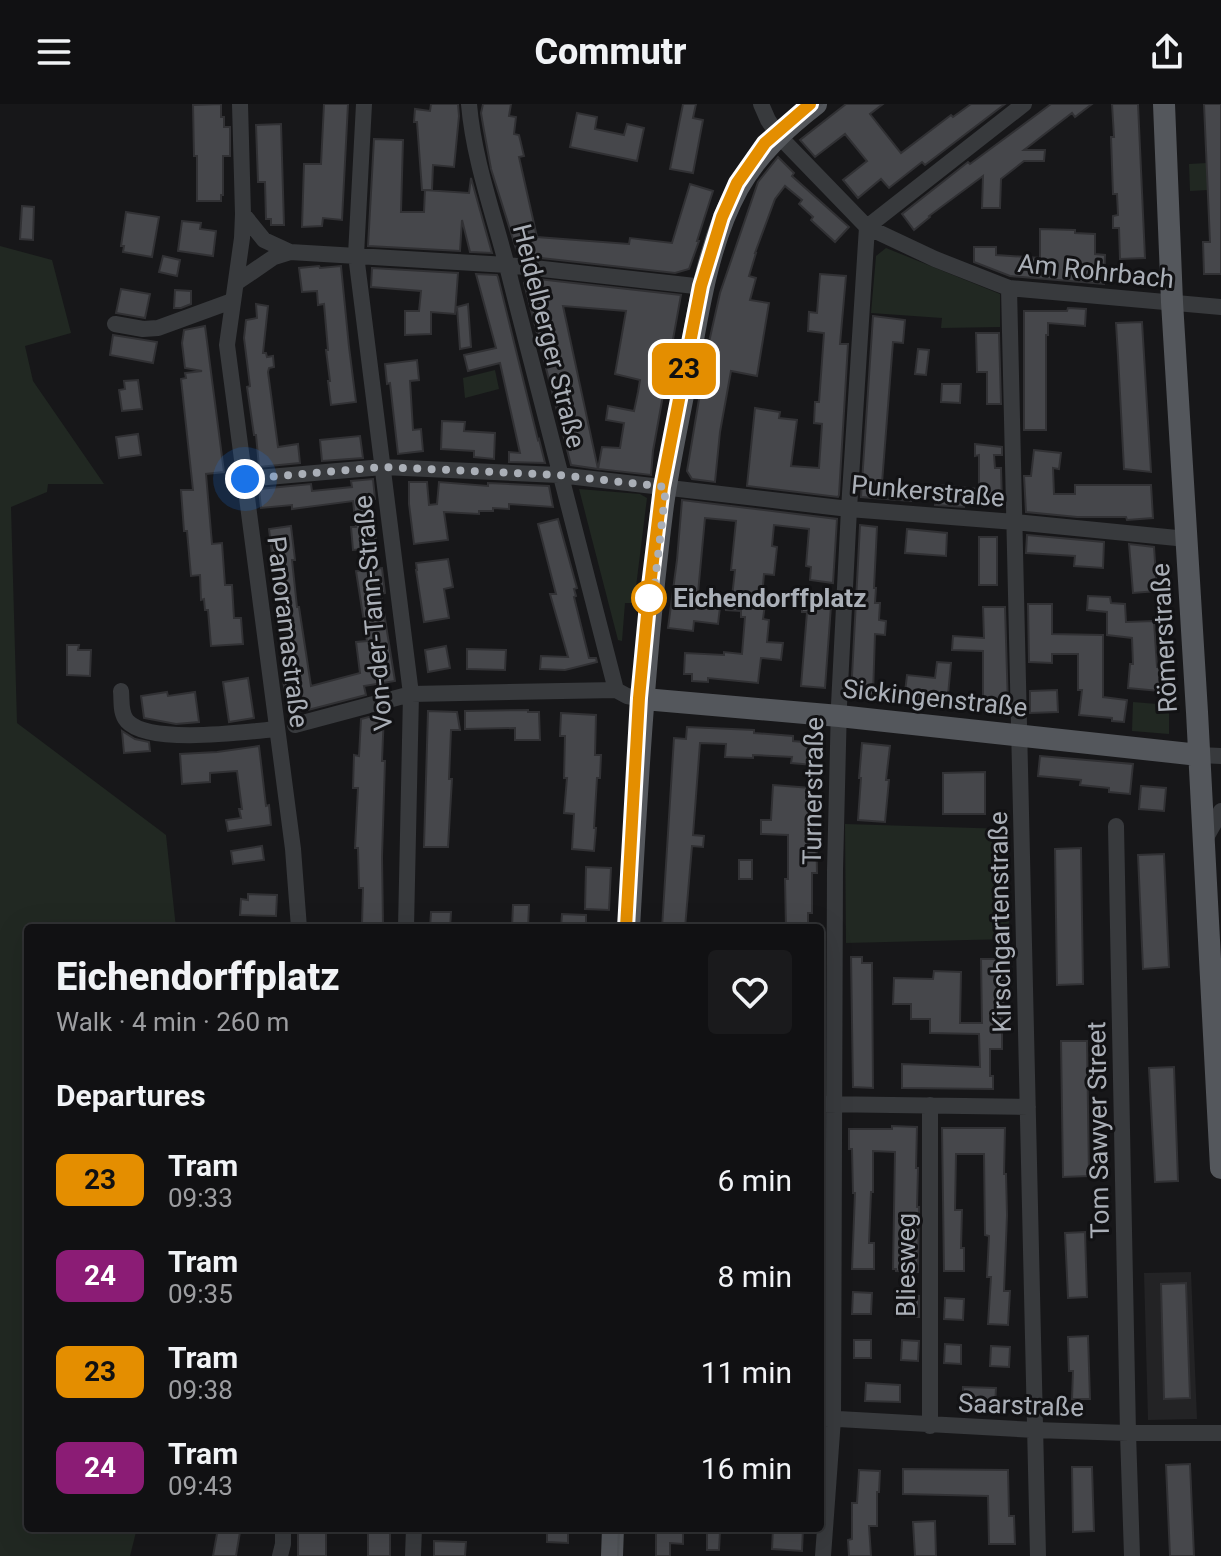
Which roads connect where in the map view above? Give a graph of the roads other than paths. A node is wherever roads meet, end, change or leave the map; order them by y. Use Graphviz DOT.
graph roads {
  1 [pos="240,104"];
  2 [pos="364,104"];
  3 [pos="761,104"];
  4 [pos="816,104"];
  5 [pos="1024,104"];
  6 [pos="1164,104"];
  7 [pos="469,106"];
  8 [pos="778,135"];
  9 [pos="243,214"];
  10 [pos="867,227"];
  11 [pos="290,252"];
  12 [pos="356,255"];
  13 [pos="507,265"];
  14 [pos="236,283"];
  15 [pos="704,287"];
  16 [pos="1009,288"];
  17 [pos="232,301"];
  18 [pos="1172,302"];
  19 [pos="1221,307"];
  20 [pos="115,324"];
  21 [pos="383,467"];
  22 [pos="559,475"];
  23 [pos="245,479"];
  24 [pos="666,487"];
  25 [pos="849,509"];
  26 [pos="1015,522"];
  27 [pos="1187,539"];
  28 [pos="616,690"];
  29 [pos="121,691"];
  30 [pos="411,694"];
  31 [pos="644,699"];
  32 [pos="839,716"];
  33 [pos="295,725"];
  34 [pos="276,729"];
  35 [pos="1020,734"];
  36 [pos="1210,755"];
  37 [pos="1221,811"];
  38 [pos="1116,826"];
  39 [pos="1204,841"];
  40 [pos="299,924"];
  41 [pos="406,924"];
  42 [pos="629,924"];
  43 [pos="828,1104"];
  44 [pos="930,1105"];
  45 [pos="1028,1107"];
  46 [pos="1221,1168"];
  47 [pos="827,1247"];
  48 [pos="826,1418"];
  49 [pos="930,1426"];
  50 [pos="1035,1430"];
  51 [pos="1128,1433"];
  52 [pos="1221,1433"];
  53 [pos="824,1510"];
  54 [pos="283,1532"];
  55 [pos="414,1532"];
  56 [pos="613,1532"];
  57 [pos="824,1532"];
  58 [pos="280,1556"];
  59 [pos="413,1556"];
  60 [pos="612,1556"];
  61 [pos="823,1556"];
  62 [pos="1038,1556"];
  63 [pos="1132,1556"];
  1 -- 9 [label="street, Panoramastraße"];
  2 -- 12 [label="street, Von-der-Tann-Straße"];
  3 -- 8 [label="street, Am Rohrbach"];
  4 -- 8 [label="main road"];
  5 -- 10 [label="street"];
  6 -- 18 [label="main road, Römerstraße"];
  7 -- 13 [label="street, Heidelberger Straße"];
  8 -- 10 [label="street, Am Rohrbach"];
  8 -- 15 [label="main road"];
  9 -- 11 [label="street"];
  9 -- 14 [label="street, Panoramastraße"];
  10 -- 16 [label="street, Am Rohrbach"];
  10 -- 25 [label="street, Turnerstraße"];
  11 -- 12 [label="street"];
  11 -- 14 [label="street"];
  12 -- 13 [label="street"];
  12 -- 21 [label="street, Von-der-Tann-Straße"];
  13 -- 15 [label="street"];
  13 -- 22 [label="street, Heidelberger Straße"];
  14 -- 17 [label="street, Panoramastraße"];
  15 -- 24 [label="main road"];
  16 -- 18 [label="street, Am Rohrbach"];
  16 -- 26 [label="street, Kirschgartenstraße"];
  17 -- 20 [label="street"];
  17 -- 23 [label="street, Panoramastraße"];
  18 -- 19 [label="street, Am Rohrbach"];
  18 -- 27 [label="main road, Römerstraße"];
  21 -- 22 [label="street, Punkerstraße"];
  21 -- 23 [label="street, Punkerstraße"];
  21 -- 30 [label="street, Von-der-Tann-Straße"];
  22 -- 24 [label="street, Punkerstraße"];
  22 -- 28 [label="street, Heidelberger Straße"];
  23 -- 34 [label="street, Panoramastraße"];
  24 -- 25 [label="street, Punkerstraße"];
  24 -- 31 [label="main road"];
  25 -- 26 [label="street, Punkerstraße"];
  25 -- 32 [label="street, Turnerstraße"];
  26 -- 27 [label="street, Punkerstraße"];
  26 -- 35 [label="street, Kirschgartenstraße"];
  27 -- 36 [label="main road, Römerstraße"];
  28 -- 30 [label="street"];
  28 -- 31 [label="street"];
  29 -- 34 [label="street"];
  30 -- 33 [label="street"];
  30 -- 41 [label="street, Von-der-Tann-Straße"];
  31 -- 32 [label="main road, Sickingenstraße"];
  31 -- 42 [label="main road"];
  32 -- 35 [label="main road, Sickingenstraße"];
  32 -- 43 [label="street, Turnerstraße"];
  34 -- 40 [label="street, Panoramastraße"];
  35 -- 36 [label="main road, Sickingenstraße"];
  35 -- 45 [label="street, Kirschgartenstraße"];
  36 -- 39 [label="main road, Römerstraße"];
  37 -- 39 [label="street"];
  38 -- 51 [label="street, Tom Sawyer Street"];
  39 -- 46 [label="main road, Römerstraße"];
  43 -- 44 [label="street"];
  43 -- 47 [label="street, Turnerstraße"];
  44 -- 45 [label="street"];
  44 -- 49 [label="street, Bliesweg"];
  45 -- 50 [label="street, Kirschgartenstraße"];
  47 -- 48 [label="street, Turnerstraße"];
  48 -- 49 [label="street, Saarstraße"];
  48 -- 53 [label="street, Turnerstraße"];
  49 -- 50 [label="street, Saarstraße"];
  50 -- 51 [label="street, Saarstraße"];
  50 -- 62 [label="street, Kirschgartenstraße"];
  51 -- 52 [label="street, Saarstraße"];
  51 -- 63 [label="street, Tom Sawyer Street"];
  54 -- 58 [label="street"];
  55 -- 59 [label="street"];
  56 -- 60 [label="main road"];
  57 -- 61 [label="street, Turnerstraße"];
}
